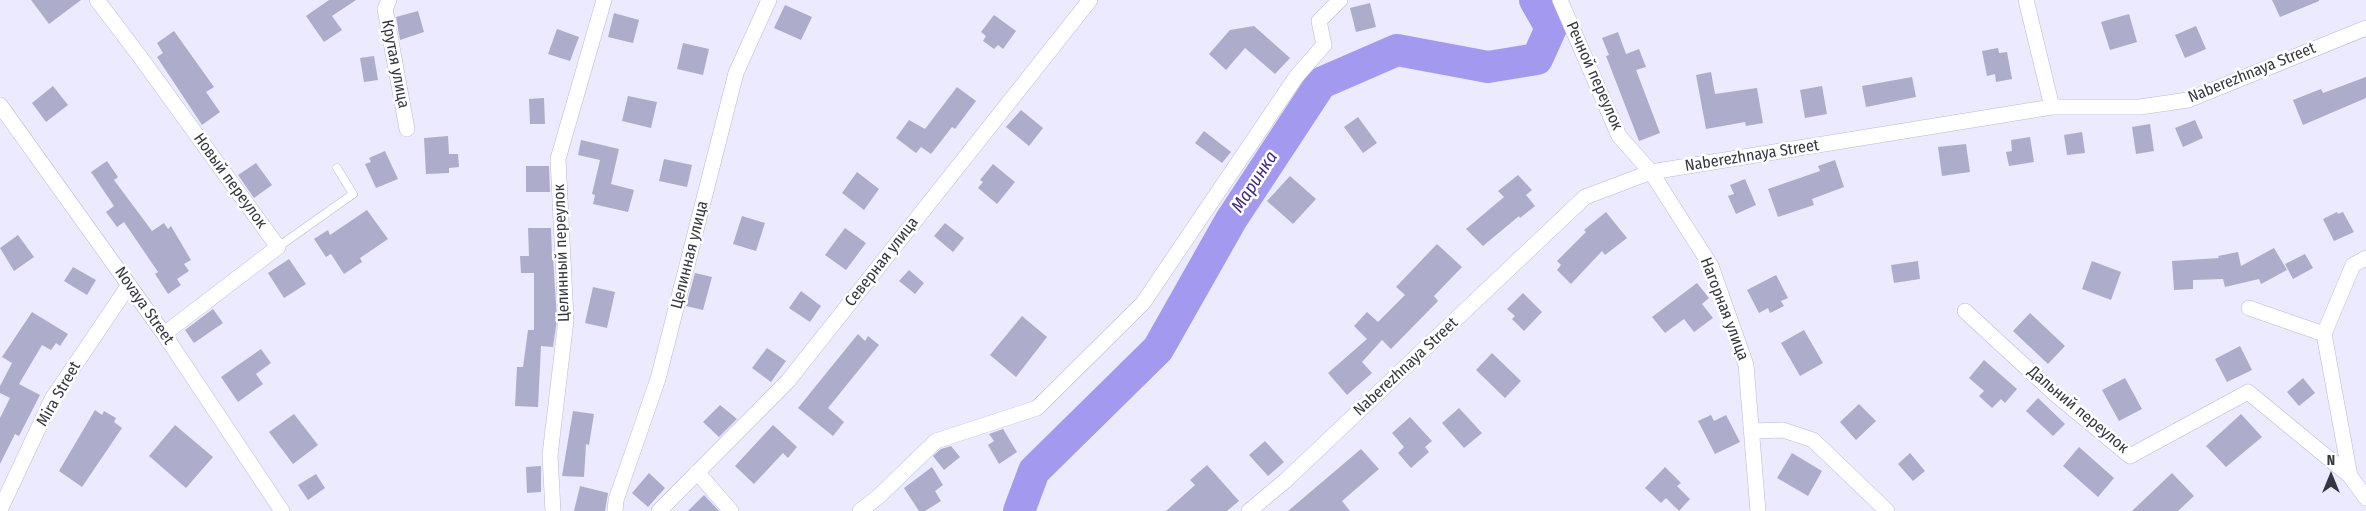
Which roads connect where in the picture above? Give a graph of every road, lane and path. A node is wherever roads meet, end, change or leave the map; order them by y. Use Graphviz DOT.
graph roads {
  1 [pos="97,0"];
  2 [pos="389,0"];
  3 [pos="604,0"];
  4 [pos="769,0"];
  5 [pos="1090,0"];
  6 [pos="1340,0"];
  7 [pos="1560,0"];
  8 [pos="2026,0"];
  9 [pos="2366,28"];
  10 [pos="0,105"];
  11 [pos="2052,107"];
  12 [pos="407,128"];
  13 [pos="337,168"];
  14 [pos="1651,172"];
  15 [pos="278,247"];
  16 [pos="2366,258"];
  17 [pos="129,285"];
  18 [pos="2249,308"];
  19 [pos="1965,311"];
  20 [pos="164,334"];
  21 [pos="2324,334"];
  22 [pos="1751,431"];
  23 [pos="698,472"];
  24 [pos="2350,476"];
  25 [pos="2366,498"];
  26 [pos="0,510"];
  27 [pos="282,511"];
  28 [pos="554,511"];
  29 [pos="615,511"];
  30 [pos="659,511"];
  31 [pos="731,511"];
  32 [pos="860,511"];
  33 [pos="1249,511"];
  34 [pos="1758,511"];
  35 [pos="1887,511"];
  1 -- 15 [label="street, Новый переулок"];
  2 -- 12 [label="street, Крутая улица"];
  3 -- 28 [label="street, Целинный переулок"];
  4 -- 29 [label="street, Целинная улица"];
  5 -- 23 [label="street, Северная улица"];
  6 -- 32 [label="street"];
  7 -- 14 [label="street, Речной переулок"];
  8 -- 11 [label="street"];
  9 -- 11 [label="street, Naberezhnaya Street"];
  10 -- 17 [label="street, Novaya Street"];
  11 -- 14 [label="street, Naberezhnaya Street"];
  13 -- 15 [label="lane"];
  14 -- 22 [label="street, Нагорная улица"];
  14 -- 33 [label="street, Naberezhnaya Street"];
  15 -- 20 [label="street"];
  16 -- 21 [label="street"];
  17 -- 20 [label="street, Novaya Street"];
  17 -- 26 [label="street, Mira Street"];
  18 -- 21 [label="street"];
  19 -- 24 [label="street, Дальний переулок"];
  20 -- 27 [label="street, Novaya Street"];
  21 -- 24 [label="street"];
  22 -- 34 [label="street, Нагорная улица"];
  22 -- 35 [label="street"];
  23 -- 30 [label="street, Северная улица"];
  23 -- 31 [label="street"];
  24 -- 25 [label="street, Дальний переулок"];
}
